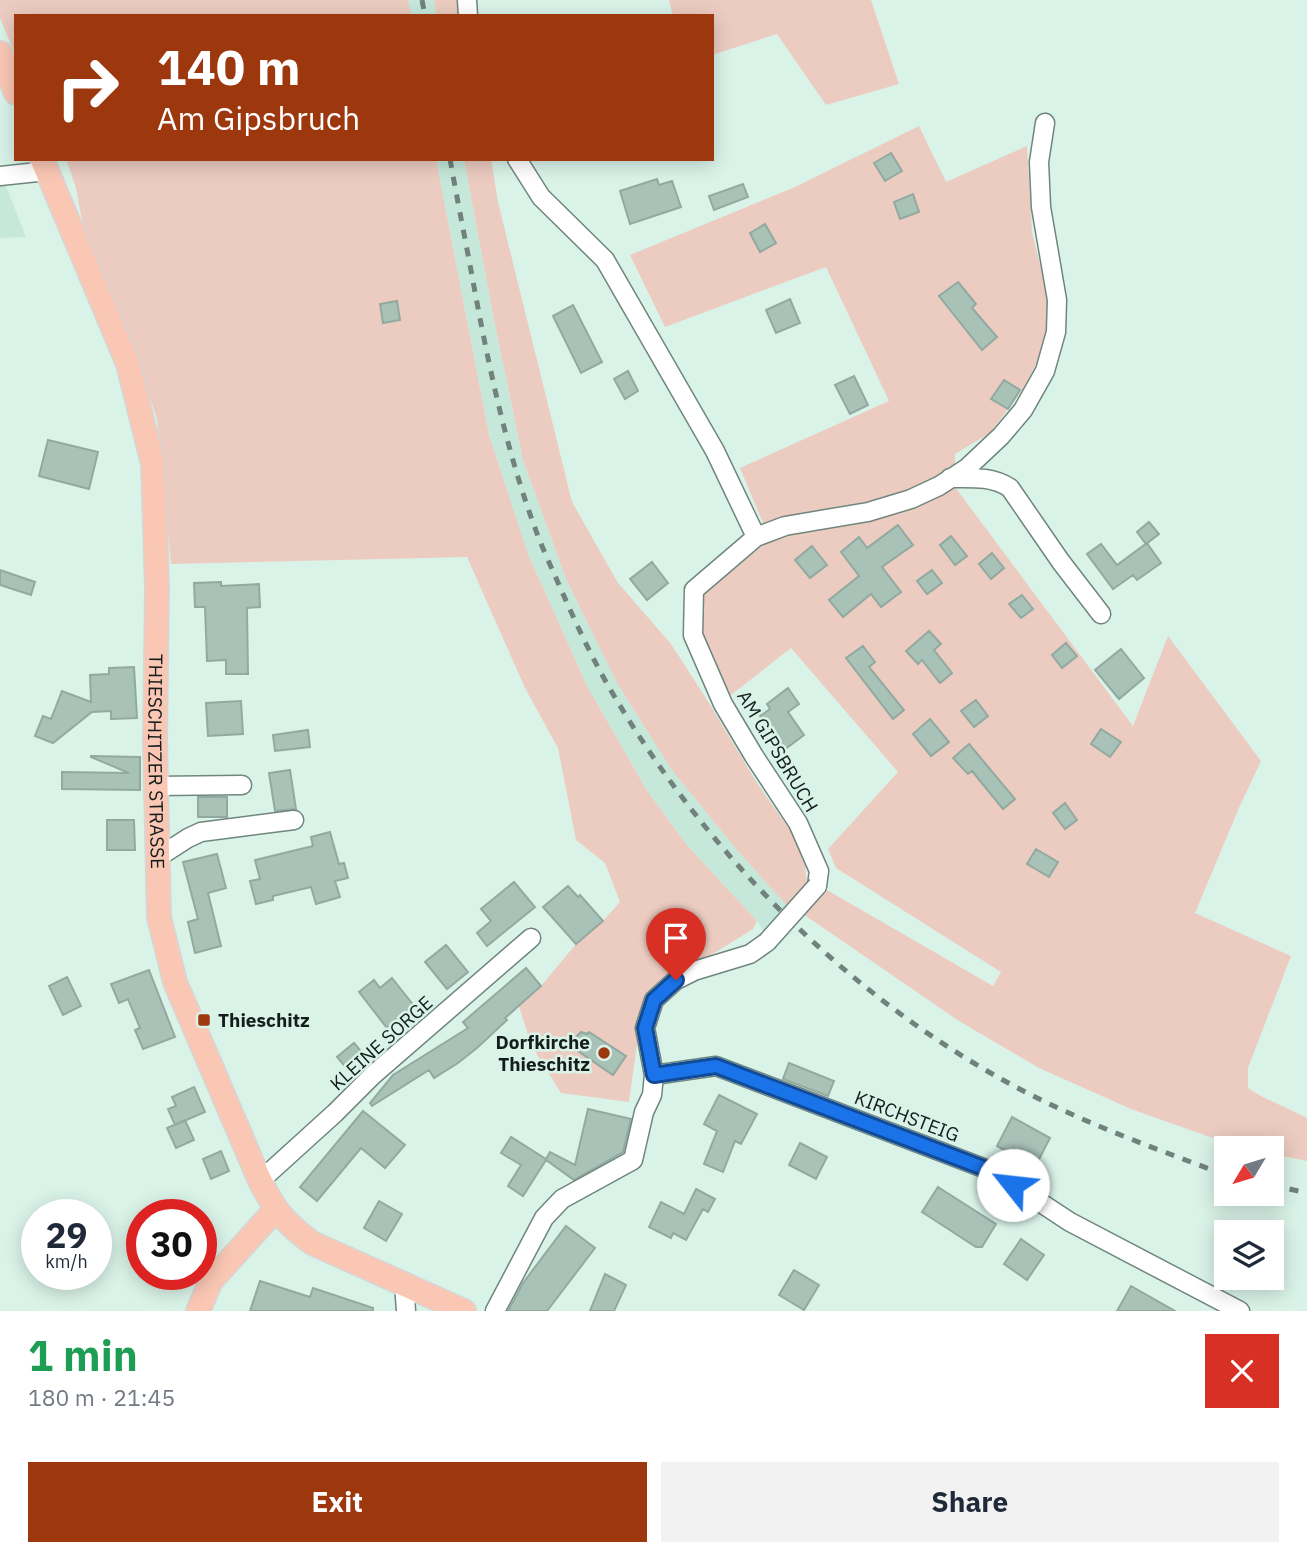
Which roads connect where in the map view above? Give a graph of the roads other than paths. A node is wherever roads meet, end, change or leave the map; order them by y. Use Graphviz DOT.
graph roads {
  1 [pos="0,53"];
  2 [pos="14,88"];
  3 [pos="1045,122"];
  4 [pos="518,161"];
  5 [pos="44,165"];
  6 [pos="0,176"];
  7 [pos="950,478"];
  8 [pos="756,537"];
  9 [pos="1101,614"];
  10 [pos="242,785"];
  11 [pos="156,786"];
  12 [pos="294,820"];
  13 [pos="157,858"];
  14 [pos="531,938"];
  15 [pos="654,1075"];
  16 [pos="260,1181"];
  17 [pos="275,1210"];
  18 [pos="404,1283"];
  19 [pos="198,1311"];
  20 [pos="406,1311"];
  21 [pos="464,1311"];
  22 [pos="495,1311"];
  23 [pos="1240,1311"];
  1 -- 2 [label="main road"];
  3 -- 7 [label="street"];
  4 -- 8 [label="street"];
  5 -- 6 [label="street"];
  5 -- 11 [label="main road, THIESCHITZER STRASSE"];
  7 -- 8 [label="street"];
  7 -- 9 [label="street"];
  8 -- 15 [label="street, AM GIPSBRUCH, bridge"];
  10 -- 11 [label="street"];
  11 -- 13 [label="main road, THIESCHITZER STRASSE"];
  12 -- 13 [label="street"];
  13 -- 16 [label="main road, THIESCHITZER STRASSE"];
  14 -- 16 [label="street, KLEINE SORGE"];
  15 -- 22 [label="street, AM GIPSBRUCH"];
  15 -- 23 [label="street, KIRCHSTEIG"];
  16 -- 17 [label="main road, THIESCHITZER STRASSE"];
  17 -- 18 [label="main road, THIESCHITZER STRASSE"];
  17 -- 19 [label="main road"];
  18 -- 20 [label="street"];
  18 -- 21 [label="main road, THIESCHITZER STRASSE"];
}
